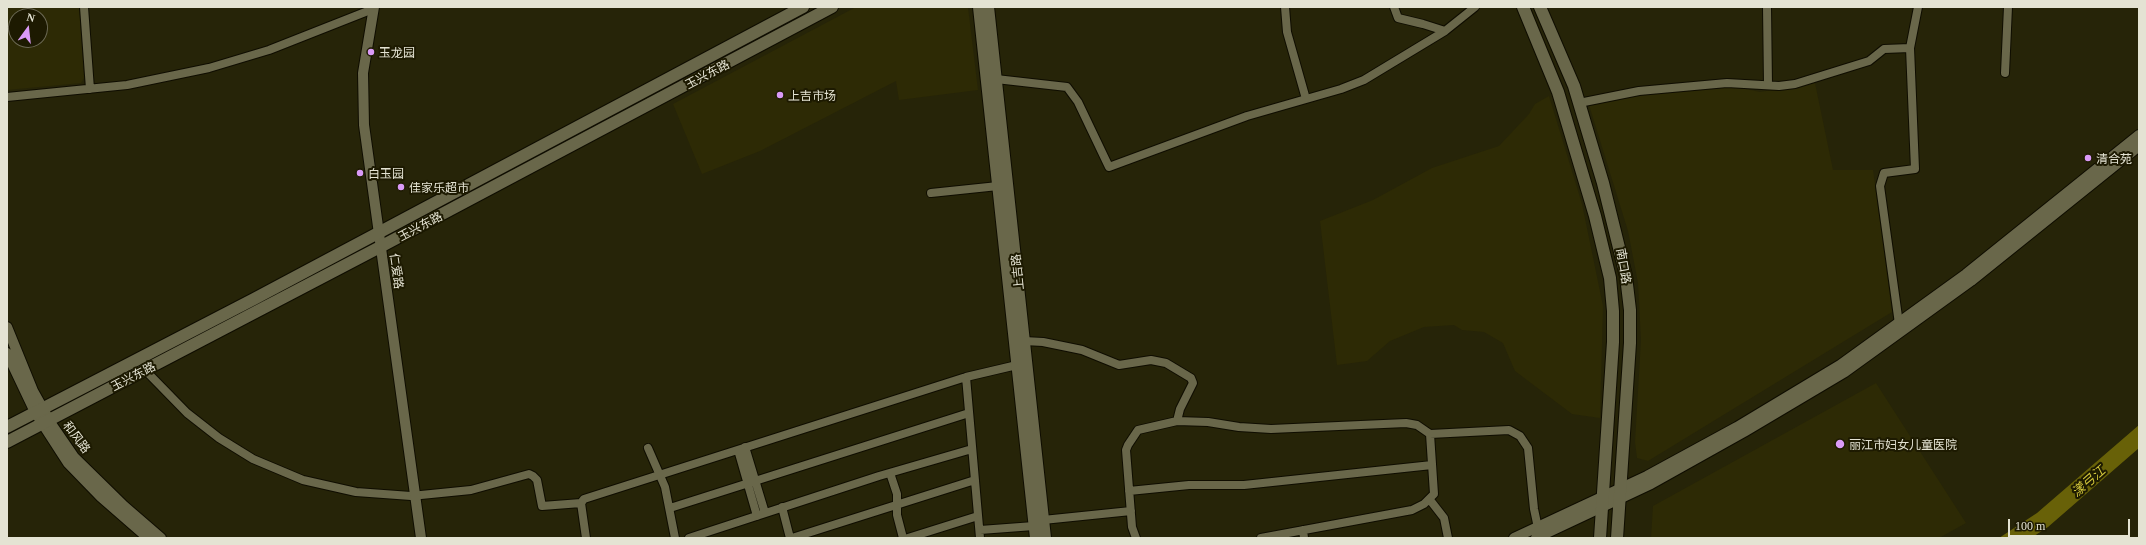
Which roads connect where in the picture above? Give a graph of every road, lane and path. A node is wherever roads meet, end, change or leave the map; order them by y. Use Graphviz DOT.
graph roads {
  1 [pos="84,7"];
  2 [pos="803,7"];
  3 [pos="832,7"];
  4 [pos="979,7"];
  5 [pos="988,7"];
  6 [pos="1285,7"];
  7 [pos="1394,7"];
  8 [pos="1475,7"];
  9 [pos="1523,7"];
  10 [pos="1540,7"];
  11 [pos="1766,7"];
  12 [pos="1918,7"];
  13 [pos="2008,7"];
  14 [pos="373,8"];
  15 [pos="1445,31"];
  16 [pos="1910,48"];
  17 [pos="2005,73"];
  18 [pos="996,80"];
  19 [pos="1768,85"];
  20 [pos="90,89"];
  21 [pos="7,98"];
  22 [pos="1306,99"];
  23 [pos="1579,103"];
  24 [pos="2139,135"];
  25 [pos="2139,146"];
  26 [pos="998,186"];
  27 [pos="930,193"];
  28 [pos="378,233"];
  29 [pos="380,247"];
  30 [pos="1899,324"];
  31 [pos="7,327"];
  32 [pos="1024,341"];
  33 [pos="7,353"];
  34 [pos="1017,365"];
  35 [pos="146,370"];
  36 [pos="966,377"];
  37 [pos="38,410"];
  38 [pos="969,413"];
  39 [pos="1177,421"];
  40 [pos="45,422"];
  41 [pos="7,427"];
  42 [pos="1430,434"];
  43 [pos="7,442"];
  44 [pos="648,448"];
  45 [pos="742,449"];
  46 [pos="972,449"];
  47 [pos="1432,465"];
  48 [pos="890,473"];
  49 [pos="659,475"];
  50 [pos="975,480"];
  51 [pos="752,482"];
  52 [pos="1129,491"];
  53 [pos="1620,494"];
  54 [pos="415,496"];
  55 [pos="1430,500"];
  56 [pos="581,503"];
  57 [pos="1603,503"];
  58 [pos="897,505"];
  59 [pos="782,507"];
  60 [pos="670,508"];
  61 [pos="1130,511"];
  62 [pos="761,514"];
  63 [pos="978,516"];
  64 [pos="1039,523"];
  65 [pos="1538,528"];
  66 [pos="980,534"];
  67 [pos="1304,534"];
  68 [pos="148,538"];
  69 [pos="161,538"];
  70 [pos="421,538"];
  71 [pos="586,538"];
  72 [pos="670,538"];
  73 [pos="676,538"];
  74 [pos="689,538"];
  75 [pos="791,538"];
  76 [pos="903,538"];
  77 [pos="908,538"];
  78 [pos="1036,538"];
  79 [pos="1045,538"];
  80 [pos="1136,538"];
  81 [pos="1261,538"];
  82 [pos="1448,538"];
  83 [pos="1514,538"];
  84 [pos="1536,538"];
  85 [pos="1600,538"];
  86 [pos="1617,538"];
  1 -- 20 [label="street"];
  2 -- 28 [label="main road, 玉兴东路"];
  3 -- 29 [label="main road, 玉兴东路"];
  4 -- 26 [label="main road, 上吉路"];
  5 -- 18 [label="main road, 上吉路"];
  6 -- 22 [label="street"];
  7 -- 15 [label="street"];
  8 -- 15 [label="street"];
  9 -- 57 [label="main road, 南口路"];
  10 -- 23 [label="main road, 南口路"];
  11 -- 19 [label="street"];
  12 -- 16 [label="street"];
  13 -- 17 [label="street"];
  14 -- 20 [label="street"];
  14 -- 28 [label="street, 仁爱路"];
  15 -- 22 [label="street"];
  16 -- 19 [label="street"];
  16 -- 30 [label="street"];
  18 -- 22 [label="street"];
  18 -- 32 [label="main road, 上吉路"];
  19 -- 23 [label="street"];
  20 -- 21 [label="street"];
  23 -- 53 [label="main road, 南口路"];
  24 -- 30 [label="street"];
  25 -- 53 [label="street"];
  26 -- 27 [label="street"];
  26 -- 34 [label="main road, 上吉路"];
  28 -- 29 [label="street, 仁爱路"];
  28 -- 37 [label="main road, 玉兴东路"];
  29 -- 35 [label="main road, 玉兴东路"];
  29 -- 54 [label="street, 仁爱路"];
  30 -- 53 [label="street"];
  31 -- 37 [label="street, 和风路"];
  32 -- 39 [label="street"];
  32 -- 64 [label="main road, 上吉路"];
  33 -- 37 [label="street, 和风路"];
  34 -- 36 [label="street"];
  34 -- 64 [label="main road, 上吉路"];
  35 -- 40 [label="main road, 玉兴东路"];
  35 -- 54 [label="street"];
  36 -- 38 [label="street"];
  36 -- 45 [label="street"];
  37 -- 40 [label="street, 和风路"];
  37 -- 41 [label="main road, 玉兴东路"];
  38 -- 46 [label="street"];
  38 -- 51 [label="street"];
  39 -- 42 [label="street"];
  39 -- 52 [label="street"];
  40 -- 43 [label="main road, 玉兴东路"];
  40 -- 68 [label="street, 和风路"];
  40 -- 69 [label="street, 和风路"];
  42 -- 47 [label="street"];
  42 -- 65 [label="street"];
  44 -- 49 [label="street"];
  45 -- 49 [label="street"];
  45 -- 51 [label="street"];
  46 -- 48 [label="street"];
  46 -- 50 [label="street"];
  47 -- 52 [label="street"];
  47 -- 55 [label="street"];
  48 -- 58 [label="street"];
  48 -- 59 [label="street"];
  49 -- 56 [label="street"];
  49 -- 60 [label="street"];
  49 -- 72 [label="street"];
  50 -- 58 [label="street"];
  50 -- 63 [label="street"];
  51 -- 60 [label="street"];
  51 -- 62 [label="street"];
  52 -- 61 [label="street"];
  53 -- 57 [label="street"];
  53 -- 86 [label="main road, 南口路"];
  54 -- 56 [label="street"];
  54 -- 70 [label="street, 仁爱路"];
  55 -- 67 [label="street"];
  55 -- 82 [label="street"];
  56 -- 71 [label="street"];
  57 -- 65 [label="street"];
  57 -- 84 [label="street"];
  57 -- 85 [label="main road, 南口路"];
  58 -- 75 [label="street"];
  58 -- 76 [label="street"];
  59 -- 62 [label="street"];
  59 -- 75 [label="street"];
  60 -- 73 [label="street"];
  61 -- 64 [label="street"];
  61 -- 80 [label="street"];
  62 -- 74 [label="street"];
  63 -- 66 [label="street"];
  63 -- 77 [label="street"];
  64 -- 66 [label="street"];
  64 -- 78 [label="main road, 上吉路"];
  64 -- 79 [label="main road, 上吉路"];
  65 -- 83 [label="street"];
  67 -- 81 [label="street"];
}
